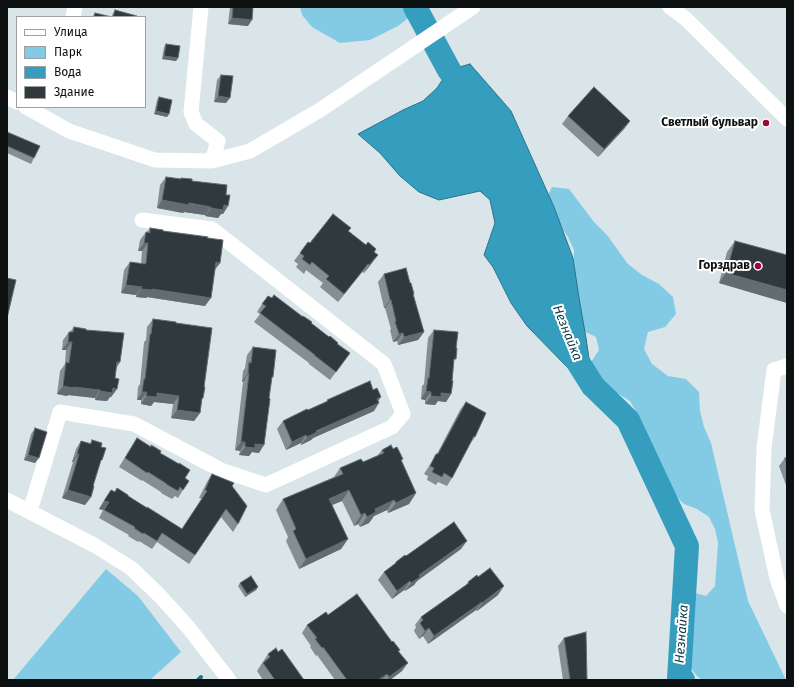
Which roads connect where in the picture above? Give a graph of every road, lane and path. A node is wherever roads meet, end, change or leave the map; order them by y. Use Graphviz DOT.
graph roads {
  1 [pos="201,7"];
  2 [pos="670,7"];
  3 [pos="471,8"];
  4 [pos="7,97"];
  5 [pos="16,102"];
  6 [pos="28,108"];
  7 [pos="787,119"];
  8 [pos="212,161"];
  9 [pos="142,220"];
  10 [pos="787,366"];
  11 [pos="7,500"];
  12 [pos="30,511"];
  13 [pos="787,606"];
  14 [pos="229,680"];
  1 -- 8 [label="street"];
  2 -- 7 [label="street"];
  3 -- 8 [label="street"];
  4 -- 5 [label="street"];
  6 -- 8 [label="street"];
  9 -- 12 [label="street"];
  10 -- 13 [label="street"];
  11 -- 12 [label="street"];
  12 -- 14 [label="street"];
}
